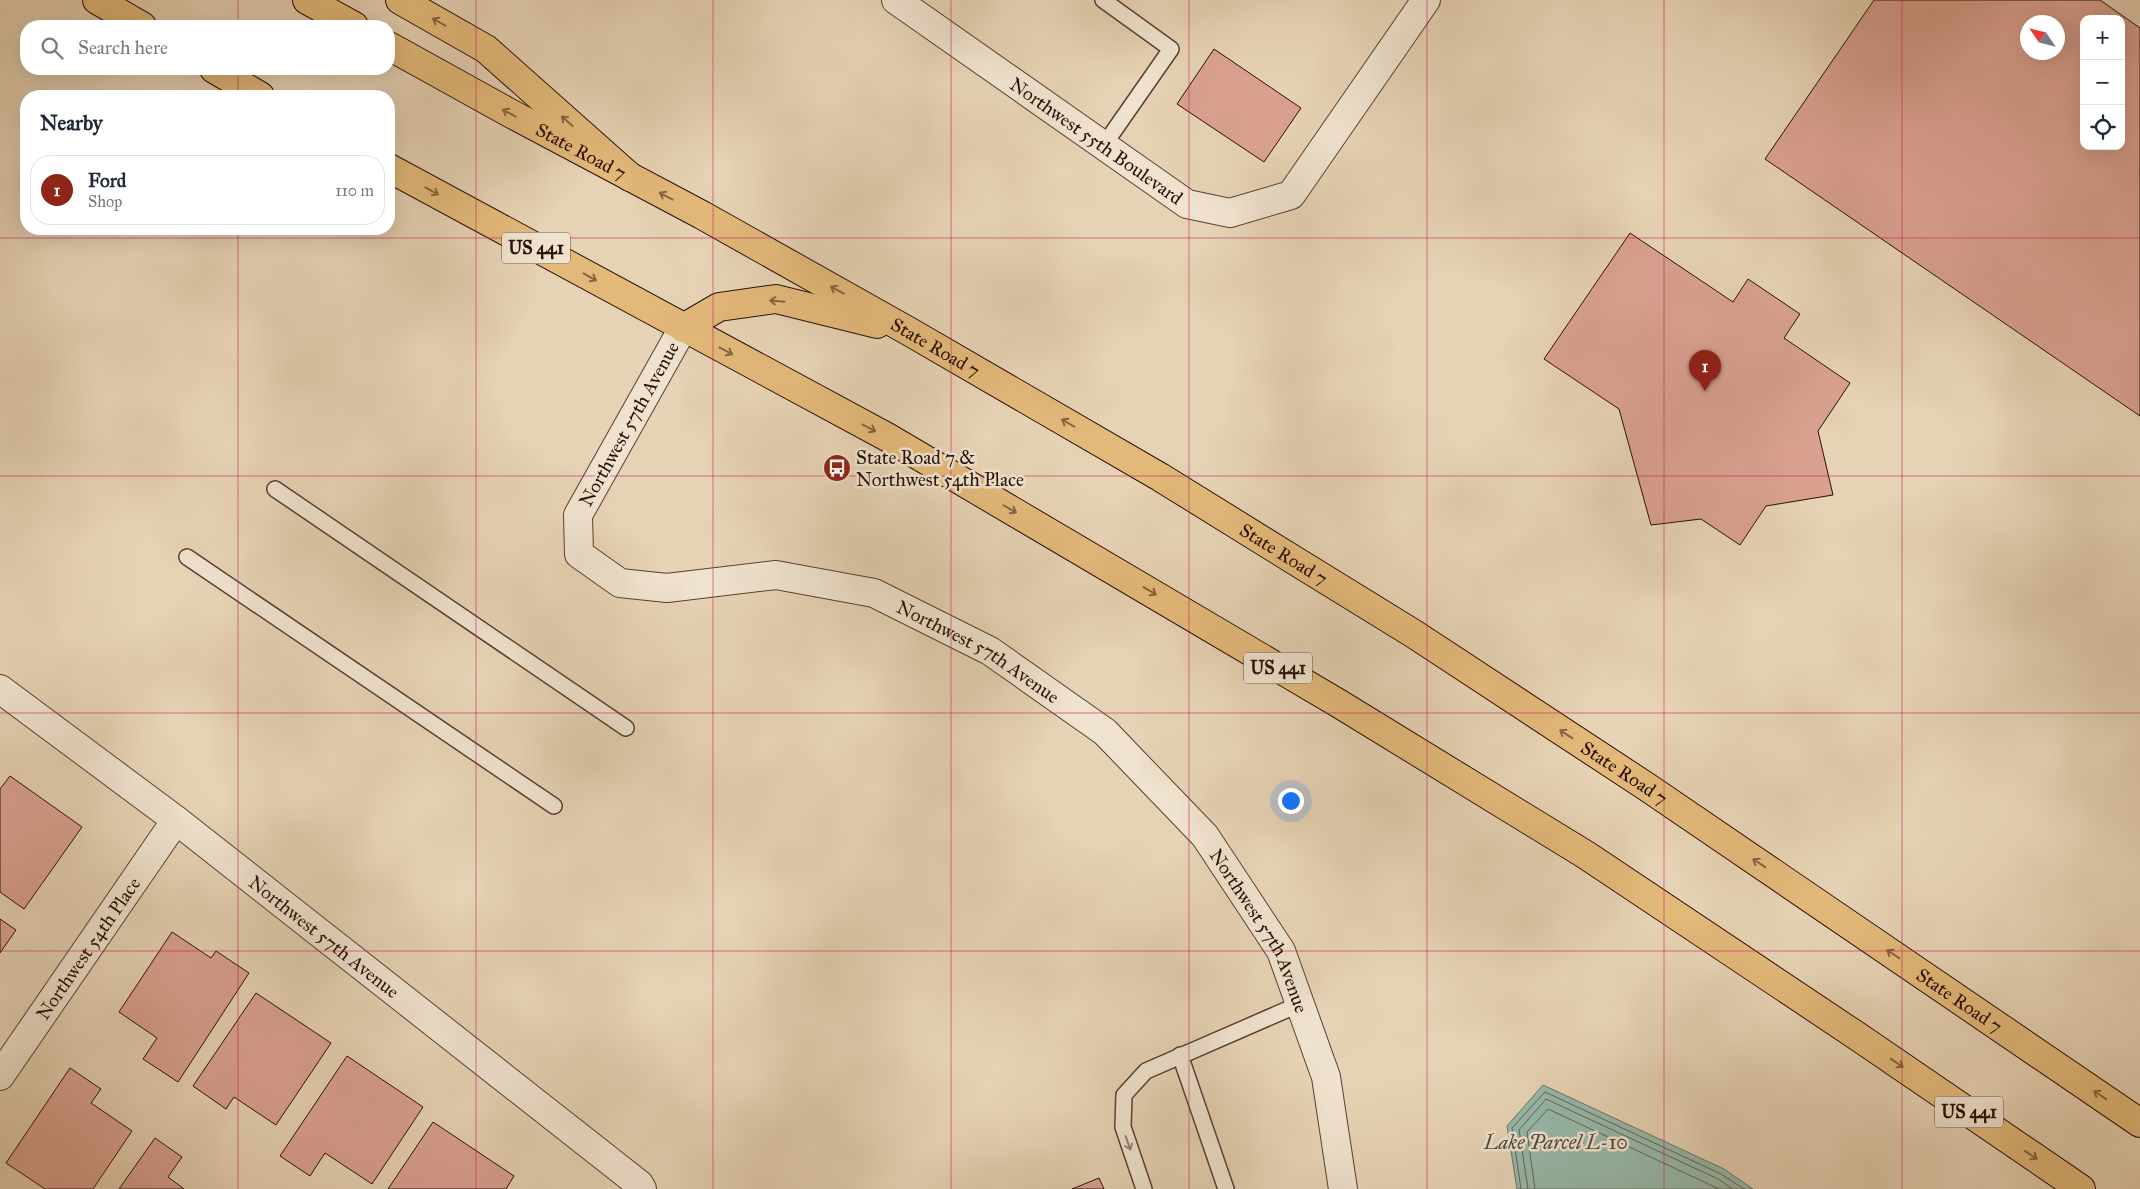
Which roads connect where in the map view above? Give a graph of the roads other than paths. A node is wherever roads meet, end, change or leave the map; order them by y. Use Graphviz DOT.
graph roads {
  1 [pos="97,0"];
  2 [pos="307,0"];
  3 [pos="400,0"];
  4 [pos="896,0"];
  5 [pos="1103,0"];
  6 [pos="1426,0"];
  7 [pos="132,20"];
  8 [pos="343,20"];
  9 [pos="395,49"];
  10 [pos="224,75"];
  11 [pos="250,90"];
  12 [pos="1104,145"];
  13 [pos="395,171"];
  14 [pos="630,177"];
  15 [pos="683,328"];
  16 [pos="910,332"];
  17 [pos="276,488"];
  18 [pos="187,558"];
  19 [pos="0,689"];
  20 [pos="626,728"];
  21 [pos="554,806"];
  22 [pos="176,820"];
  23 [pos="1300,1004"];
  24 [pos="1180,1055"];
  25 [pos="0,1076"];
  26 [pos="2140,1123"];
  27 [pos="642,1189"];
  28 [pos="1144,1189"];
  29 [pos="1226,1189"];
  30 [pos="1343,1189"];
  31 [pos="2081,1189"];
  1 -- 7 [label="main road"];
  2 -- 8 [label="main road"];
  14 -- 3 [label="main road, one-way"];
  4 -- 12 [label="street, Northwest 55th Boulevard"];
  5 -- 12 [label="lane"];
  6 -- 12 [label="street, Northwest 55th Boulevard"];
  14 -- 9 [label="main road, State Road 7, one-way"];
  10 -- 11 [label="main road"];
  13 -- 15 [label="main road, US 441, one-way"];
  16 -- 14 [label="main road, State Road 7, one-way"];
  16 -- 15 [label="main road, one-way"];
  15 -- 23 [label="street, Northwest 57th Avenue"];
  15 -- 31 [label="main road, US 441, one-way"];
  26 -- 16 [label="main road, State Road 7, one-way"];
  17 -- 20 [label="lane"];
  18 -- 21 [label="lane"];
  19 -- 22 [label="street, Northwest 57th Avenue"];
  22 -- 25 [label="street, Northwest 54th Place"];
  22 -- 27 [label="street, Northwest 57th Avenue"];
  23 -- 24 [label="lane"];
  23 -- 30 [label="street, Northwest 57th Avenue"];
  24 -- 28 [label="lane, one-way"];
  24 -- 29 [label="lane"];
}
